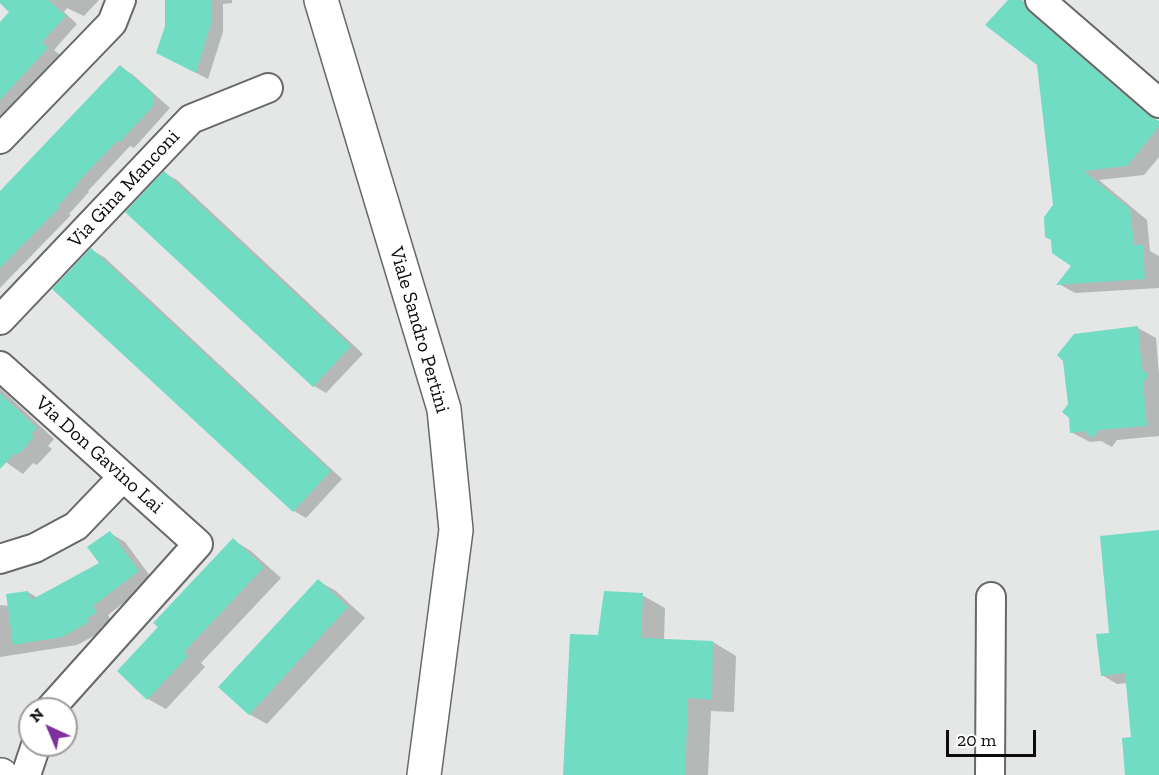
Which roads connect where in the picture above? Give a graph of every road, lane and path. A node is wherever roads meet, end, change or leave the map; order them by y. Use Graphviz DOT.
graph roads {
  1 [pos="121,0"];
  2 [pos="321,0"];
  3 [pos="1040,0"];
  4 [pos="268,88"];
  5 [pos="1159,103"];
  6 [pos="0,139"];
  7 [pos="0,320"];
  8 [pos="0,366"];
  9 [pos="122,478"];
  10 [pos="0,559"];
  11 [pos="991,597"];
  12 [pos="61,697"];
  13 [pos="32,757"];
  14 [pos="26,775"];
  15 [pos="424,775"];
  16 [pos="990,775"];
  1 -- 6 [label="street"];
  2 -- 15 [label="street, Viale Sandro Pertini"];
  3 -- 5 [label="street"];
  4 -- 7 [label="street, Via Gina Manconi"];
  8 -- 9 [label="street, Via Don Gavino Lai"];
  9 -- 10 [label="street"];
  9 -- 12 [label="street, Via Don Gavino Lai"];
  11 -- 16 [label="street"];
  13 -- 14 [label="street"];
}
